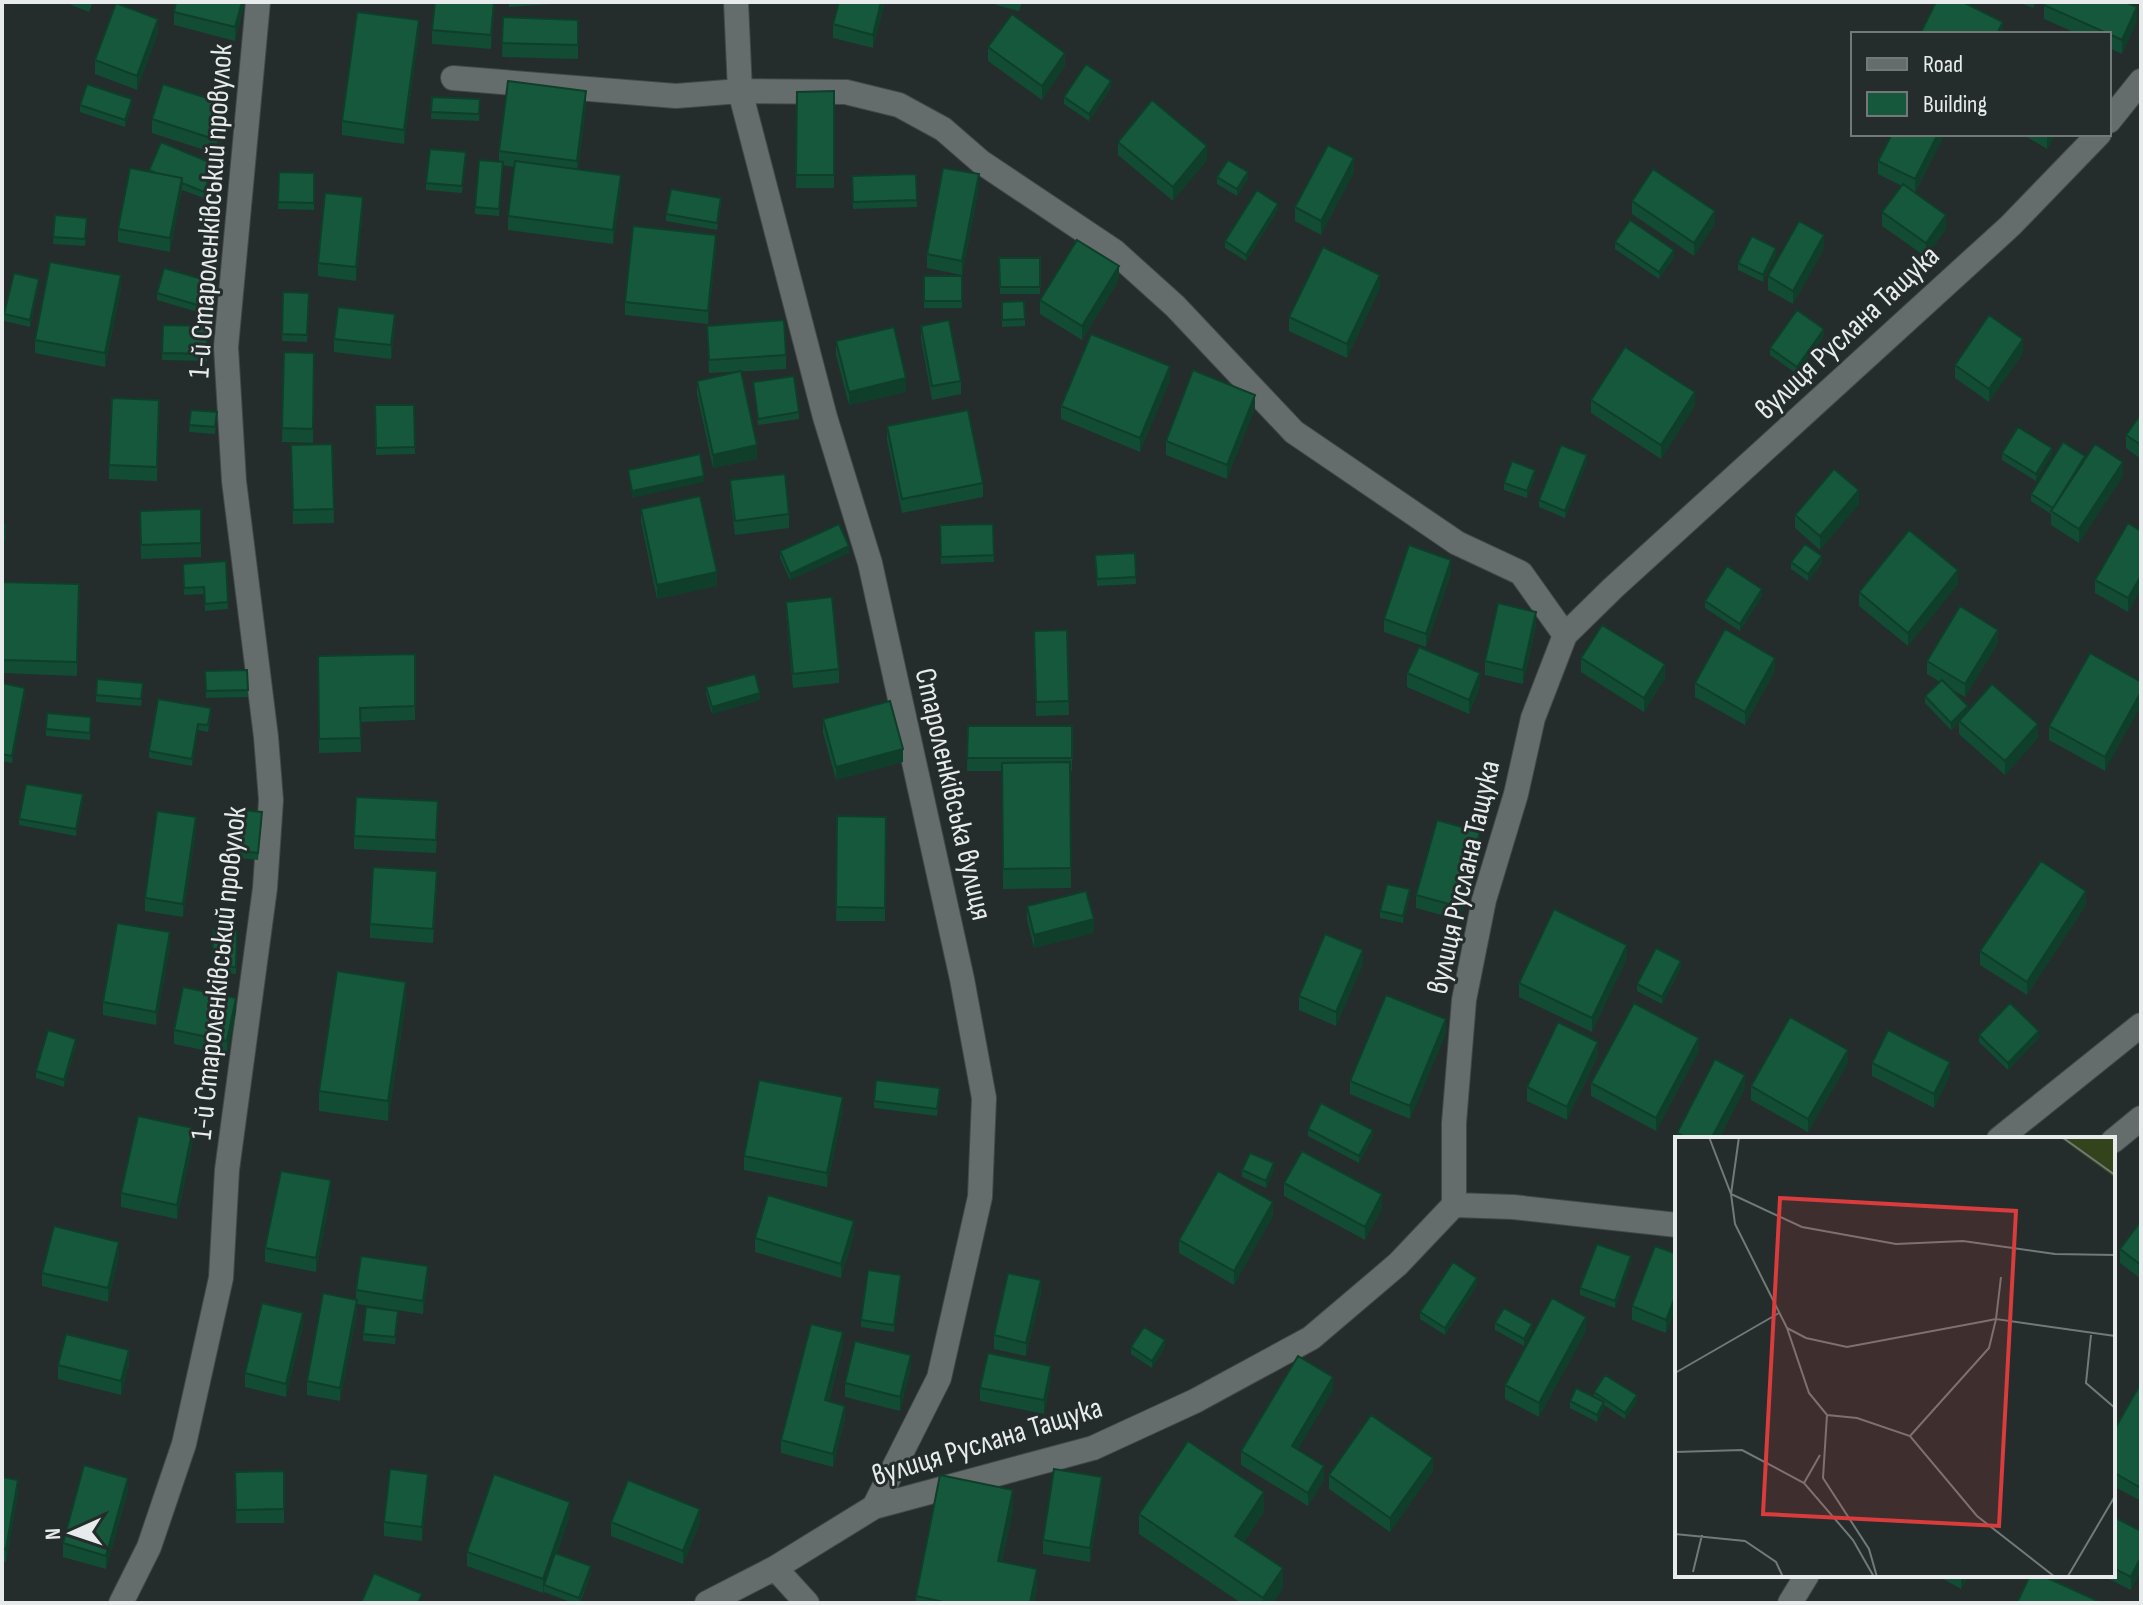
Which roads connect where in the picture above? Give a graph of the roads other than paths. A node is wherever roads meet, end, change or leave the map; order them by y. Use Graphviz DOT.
graph roads {
  1 [pos="258,2"];
  2 [pos="736,2"];
  3 [pos="453,78"];
  4 [pos="2141,81"];
  5 [pos="740,91"];
  6 [pos="2111,118"];
  7 [pos="2097,136"];
  8 [pos="1565,635"];
  9 [pos="2141,1025"];
  10 [pos="2141,1118"];
  11 [pos="2001,1137"];
  12 [pos="2115,1139"];
  13 [pos="1454,1205"];
  14 [pos="1675,1225"];
  15 [pos="874,1507"];
  16 [pos="775,1568"];
  17 [pos="1806,1577"];
  18 [pos="121,1603"];
  19 [pos="707,1603"];
  20 [pos="807,1603"];
  21 [pos="1790,1603"];
  1 -- 18 [label="street, 1-й Староленківський провулок"];
  2 -- 5 [label="street, Староленківська вулиця"];
  3 -- 5 [label="street"];
  4 -- 6 [label="street"];
  5 -- 8 [label="street"];
  5 -- 15 [label="street, Староленківська вулиця"];
  7 -- 8 [label="street, вулиця Руслана Тащука"];
  8 -- 13 [label="street, вулиця Руслана Тащука"];
  9 -- 11 [label="street"];
  10 -- 12 [label="street"];
  13 -- 14 [label="street"];
  13 -- 15 [label="street, вулиця Руслана Тащука"];
  15 -- 16 [label="street, вулиця Руслана Тащука"];
  16 -- 19 [label="street, вулиця Руслана Тащука"];
  16 -- 20 [label="street"];
  17 -- 21 [label="street"];
}
